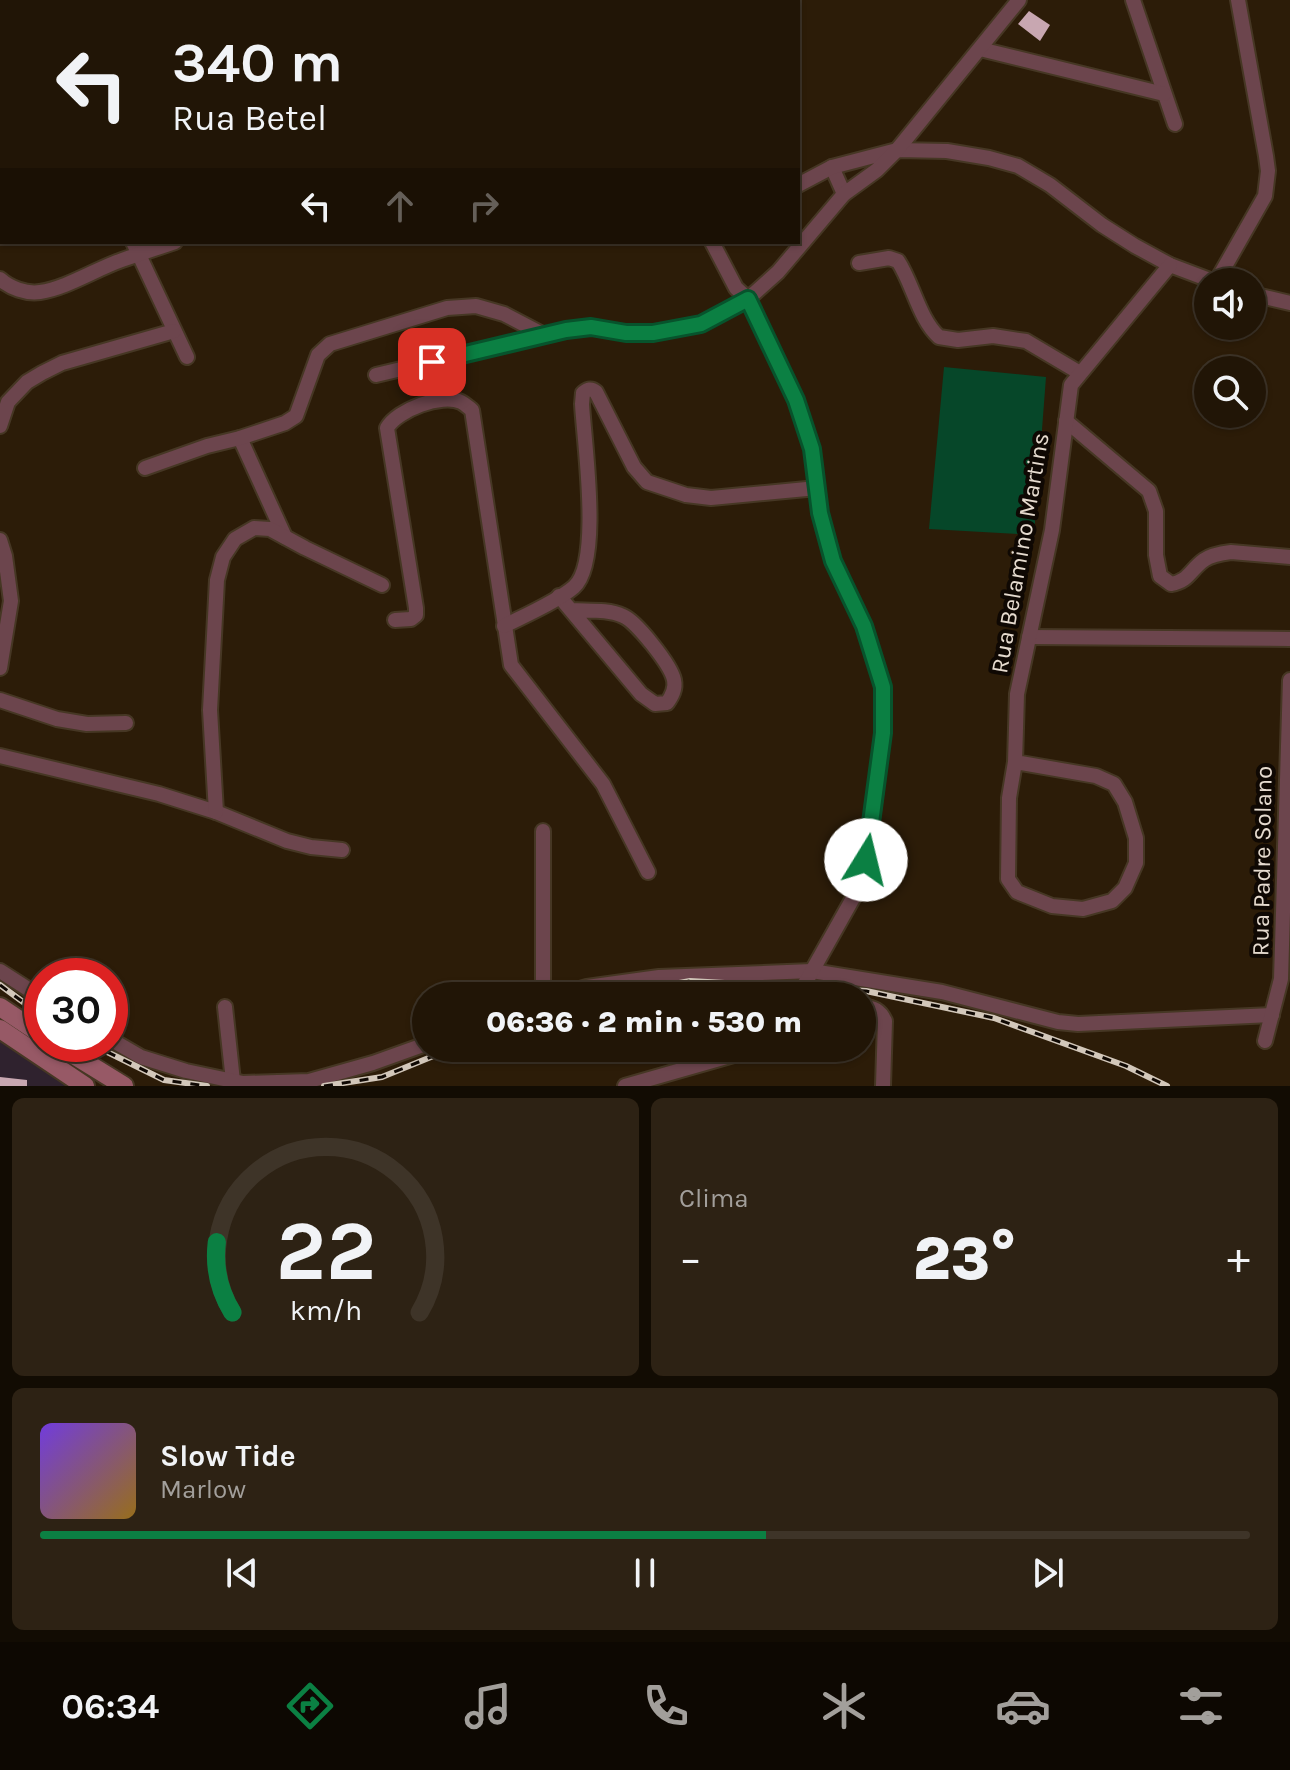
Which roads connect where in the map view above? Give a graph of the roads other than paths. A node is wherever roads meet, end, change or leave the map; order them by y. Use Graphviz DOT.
graph roads {
  1 [pos="1019,0"];
  2 [pos="1133,0"];
  3 [pos="1238,0"];
  4 [pos="980,49"];
  5 [pos="1164,94"];
  6 [pos="1175,124"];
  7 [pos="897,150"];
  8 [pos="832,167"];
  9 [pos="800,184"];
  10 [pos="844,194"];
  11 [pos="164,244"];
  12 [pos="713,244"];
  13 [pos="135,249"];
  14 [pos="859,263"];
  15 [pos="1170,265"];
  16 [pos="1224,268"];
  17 [pos="1194,274"];
  18 [pos="0,279"];
  19 [pos="1266,297"];
  20 [pos="748,299"];
  21 [pos="1290,303"];
  22 [pos="174,331"];
  23 [pos="544,335"];
  24 [pos="187,357"];
  25 [pos="1080,373"];
  26 [pos="376,375"];
  27 [pos="1066,421"];
  28 [pos="0,426"];
  29 [pos="240,438"];
  30 [pos="145,468"];
  31 [pos="817,488"];
  32 [pos="285,537"];
  33 [pos="0,540"];
  34 [pos="1290,557"];
  35 [pos="382,585"];
  36 [pos="559,596"];
  37 [pos="572,610"];
  38 [pos="395,620"];
  39 [pos="504,626"];
  40 [pos="1029,637"];
  41 [pos="1290,639"];
  42 [pos="0,668"];
  43 [pos="1290,680"];
  44 [pos="0,700"];
  45 [pos="126,723"];
  46 [pos="0,756"];
  47 [pos="1015,762"];
  48 [pos="216,812"];
  49 [pos="543,831"];
  50 [pos="342,850"];
  51 [pos="648,872"];
  52 [pos="1286,952"];
  53 [pos="0,971"];
  54 [pos="812,971"];
  55 [pos="543,982"];
  56 [pos="623,982"];
  57 [pos="806,982"];
  58 [pos="24,986"];
  59 [pos="0,1007"];
  60 [pos="225,1007"];
  61 [pos="876,1009"];
  62 [pos="1272,1015"];
  63 [pos="24,1023"];
  64 [pos="0,1029"];
  65 [pos="1265,1041"];
  66 [pos="128,1049"];
  67 [pos="412,1049"];
  68 [pos="85,1062"];
  69 [pos="709,1062"];
  70 [pos="233,1081"];
  71 [pos="85,1086"];
  72 [pos="124,1086"];
  73 [pos="625,1086"];
  74 [pos="883,1086"];
  1 -- 4 [label="street"];
  2 -- 5 [label="street"];
  3 -- 16 [label="street"];
  4 -- 5 [label="street"];
  4 -- 7 [label="street"];
  5 -- 6 [label="street"];
  7 -- 8 [label="street"];
  7 -- 10 [label="street"];
  7 -- 15 [label="street"];
  8 -- 9 [label="street"];
  8 -- 10 [label="street"];
  10 -- 20 [label="street"];
  11 -- 13 [label="street"];
  12 -- 20 [label="street"];
  13 -- 18 [label="street"];
  13 -- 22 [label="street"];
  14 -- 25 [label="street"];
  15 -- 17 [label="street"];
  15 -- 25 [label="street, Rua Belamino Martins"];
  19 -- 21 [label="street"];
  20 -- 23 [label="street"];
  20 -- 31 [label="street"];
  22 -- 24 [label="street"];
  22 -- 28 [label="street"];
  23 -- 26 [label="street"];
  23 -- 29 [label="street"];
  25 -- 27 [label="street, Rua Belamino Martins"];
  27 -- 34 [label="street"];
  27 -- 40 [label="street, Rua Belamino Martins"];
  29 -- 30 [label="street"];
  29 -- 32 [label="street"];
  31 -- 36 [label="street"];
  31 -- 54 [label="street"];
  32 -- 35 [label="street"];
  32 -- 48 [label="street"];
  33 -- 42 [label="street"];
  36 -- 37 [label="street"];
  36 -- 39 [label="street"];
  37 -- 37 [label="street"];
  38 -- 39 [label="street"];
  39 -- 51 [label="street"];
  40 -- 41 [label="street"];
  40 -- 47 [label="street, Rua Belamino Martins"];
  43 -- 52 [label="street, Rua Padre Solano"];
  44 -- 45 [label="street"];
  46 -- 48 [label="street"];
  47 -- 47 [label="street"];
  48 -- 50 [label="street"];
  49 -- 55 [label="street"];
  52 -- 62 [label="street, Rua Padre Solano"];
  53 -- 58 [label="street"];
  54 -- 56 [label="street"];
  54 -- 57 [label="street"];
  54 -- 62 [label="street"];
  59 -- 63 [label="main road"];
  60 -- 70 [label="street"];
  61 -- 74 [label="street"];
  62 -- 65 [label="street, Rua Padre Solano"];
  64 -- 71 [label="main road"];
  66 -- 70 [label="street"];
  67 -- 70 [label="street"];
  68 -- 72 [label="main road"];
  69 -- 73 [label="street"];
}
